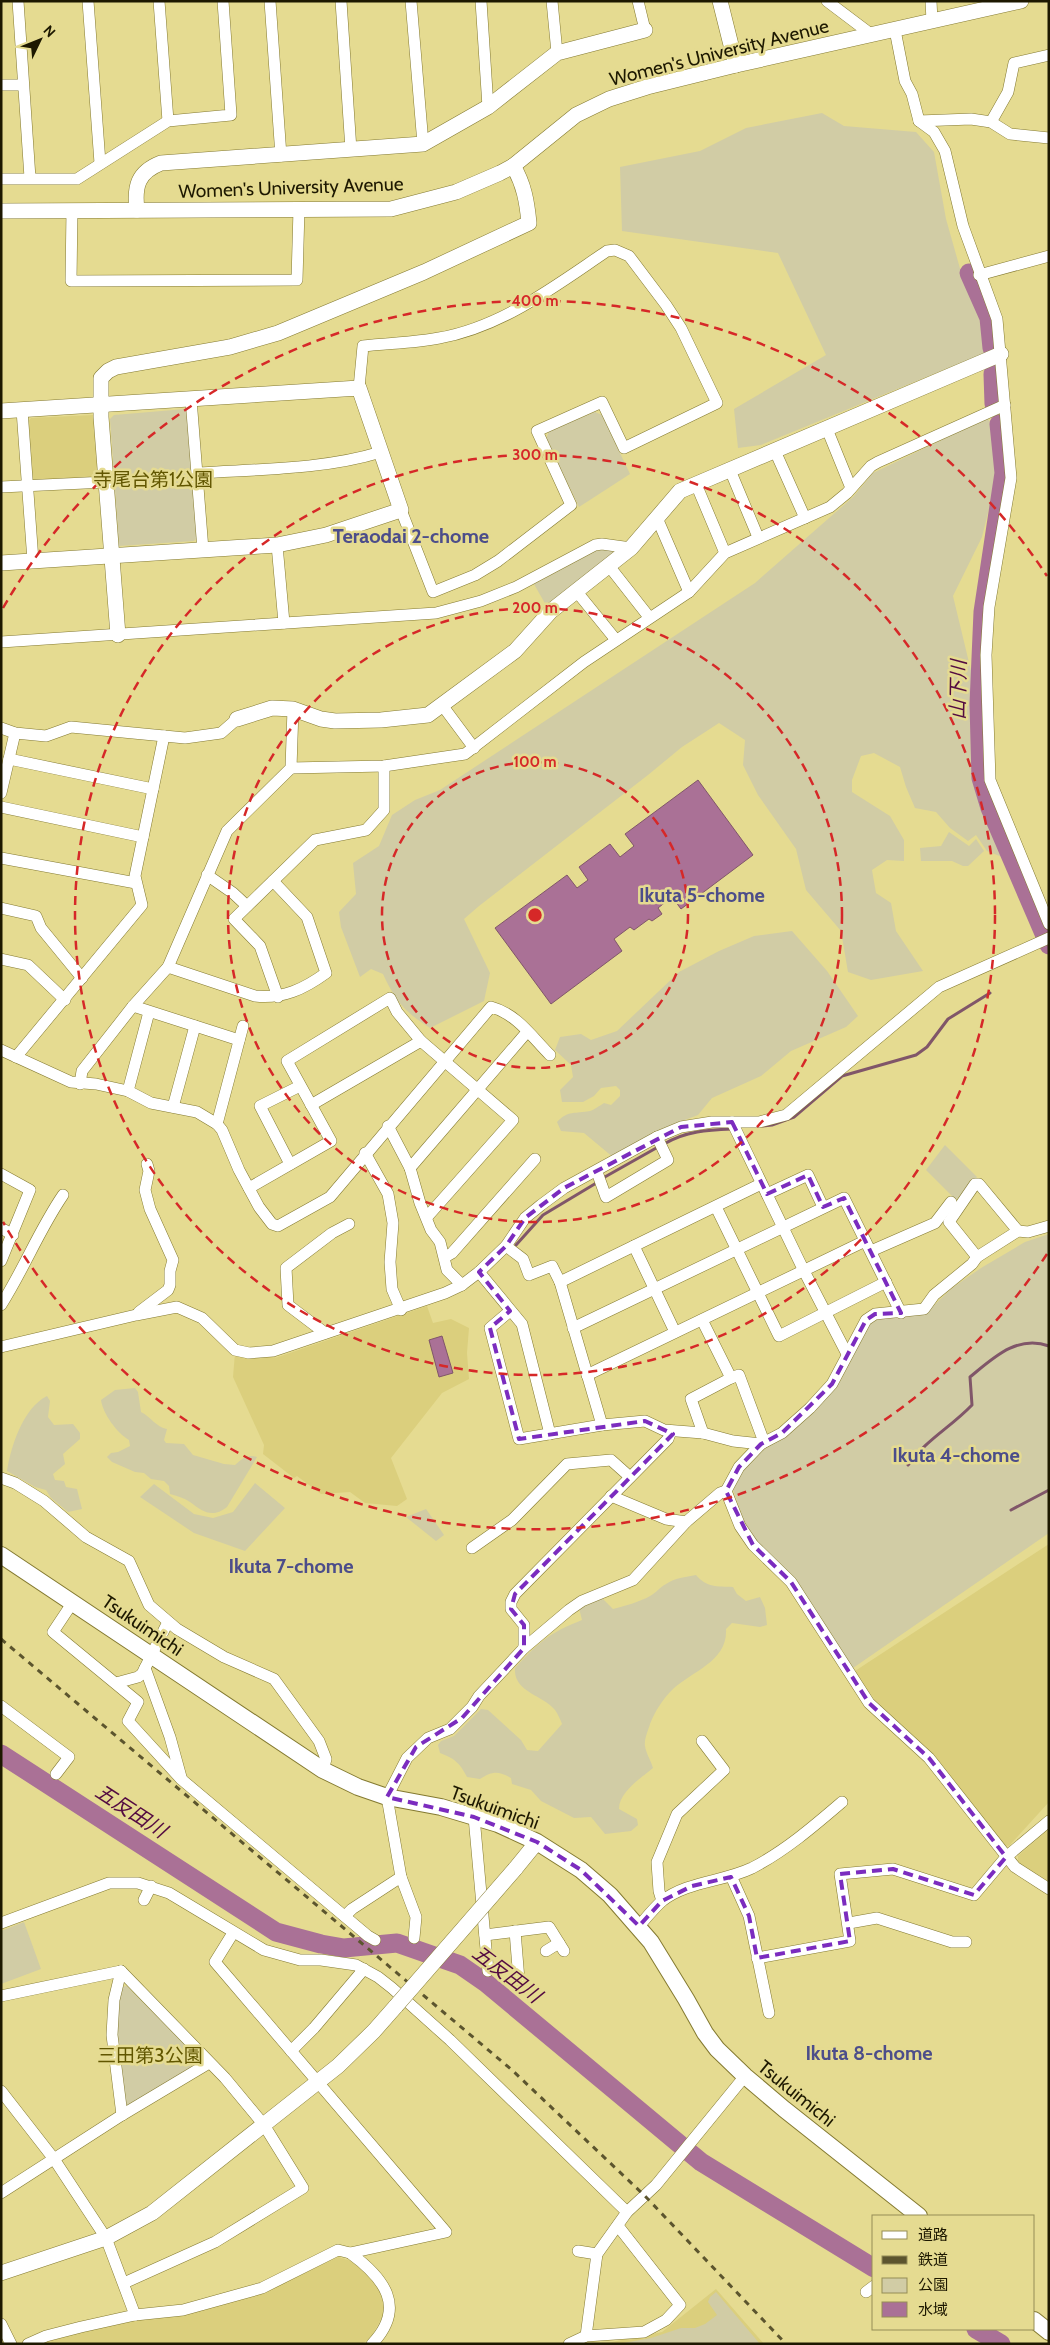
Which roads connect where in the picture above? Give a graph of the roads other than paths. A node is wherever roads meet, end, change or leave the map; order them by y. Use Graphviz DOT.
graph roads {
  1 [pos="18,1"];
  2 [pos="88,1"];
  3 [pos="159,1"];
  4 [pos="223,1"];
  5 [pos="270,1"];
  6 [pos="341,1"];
  7 [pos="411,1"];
  8 [pos="481,1"];
  9 [pos="552,1"];
  10 [pos="638,1"];
  11 [pos="720,1"];
  12 [pos="827,1"];
  13 [pos="931,1"];
  14 [pos="1021,1"];
  15 [pos="932,21"];
  16 [pos="645,30"];
  17 [pos="895,30"];
  18 [pos="872,35"];
  19 [pos="557,53"];
  20 [pos="1049,55"];
  21 [pos="736,65"];
  22 [pos="1,85"];
  23 [pos="23,85"];
  24 [pos="488,107"];
  25 [pos="168,121"];
  26 [pos="919,121"];
  27 [pos="991,122"];
  28 [pos="1049,138"];
  29 [pos="423,144"];
  30 [pos="351,150"];
  31 [pos="281,156"];
  32 [pos="100,162"];
  33 [pos="513,166"];
  34 [pos="30,178"];
  35 [pos="1,179"];
  36 [pos="300,209"];
  37 [pos="72,210"];
  38 [pos="137,210"];
  39 [pos="1,212"];
  40 [pos="1049,256"];
  41 [pos="979,275"];
  42 [pos="1001,354"];
  43 [pos="359,388"];
  44 [pos="191,400"];
  45 [pos="100,406"];
  46 [pos="1005,406"];
  47 [pos="22,410"];
  48 [pos="1,412"];
  49 [pos="827,429"];
  50 [pos="775,451"];
  51 [pos="381,452"];
  52 [pos="730,470"];
  53 [pos="197,473"];
  54 [pos="106,482"];
  55 [pos="696,484"];
  56 [pos="27,485"];
  57 [pos="1,487"];
  58 [pos="851,488"];
  59 [pos="401,510"];
  60 [pos="657,518"];
  61 [pos="805,518"];
  62 [pos="758,538"];
  63 [pos="276,545"];
  64 [pos="631,548"];
  65 [pos="203,550"];
  66 [pos="725,553"];
  67 [pos="112,556"];
  68 [pos="33,560"];
  69 [pos="1,563"];
  70 [pos="609,566"];
  71 [pos="577,592"];
  72 [pos="689,592"];
  73 [pos="649,618"];
  74 [pos="284,623"];
  75 [pos="118,635"];
  76 [pos="616,640"];
  77 [pos="1,642"];
  78 [pos="442,705"];
  79 [pos="293,710"];
  80 [pos="237,719"];
  81 [pos="1,728"];
  82 [pos="15,732"];
  83 [pos="164,736"];
  84 [pos="474,748"];
  85 [pos="9,759"];
  86 [pos="384,766"];
  87 [pos="291,768"];
  88 [pos="153,789"];
  89 [pos="1,793"];
  90 [pos="1,807"];
  91 [pos="143,837"];
  92 [pos="1,858"];
  93 [pos="206,875"];
  94 [pos="273,881"];
  95 [pos="136,884"];
  96 [pos="247,906"];
  97 [pos="1,908"];
  98 [pos="1049,924"];
  99 [pos="1043,940"];
  100 [pos="1,959"];
  101 [pos="168,967"];
  102 [pos="82,978"];
  103 [pos="278,997"];
  104 [pos="65,1000"];
  105 [pos="133,1006"];
  106 [pos="149,1012"];
  107 [pos="195,1026"];
  108 [pos="243,1026"];
  109 [pos="527,1032"];
  110 [pos="239,1040"];
  111 [pos="421,1041"];
  112 [pos="1,1050"];
  113 [pos="550,1055"];
  114 [pos="16,1057"];
  115 [pos="445,1061"];
  116 [pos="80,1084"];
  117 [pos="300,1086"];
  118 [pos="479,1090"];
  119 [pos="128,1091"];
  120 [pos="311,1105"];
  121 [pos="174,1107"];
  122 [pos="732,1122"];
  123 [pos="217,1124"];
  124 [pos="388,1126"];
  125 [pos="657,1137"];
  126 [pos="365,1153"];
  127 [pos="535,1159"];
  128 [pos="147,1164"];
  129 [pos="290,1164"];
  130 [pos="410,1168"];
  131 [pos="597,1172"];
  132 [pos="1,1174"];
  133 [pos="761,1184"];
  134 [pos="249,1188"];
  135 [pos="768,1194"];
  136 [pos="63,1195"];
  137 [pos="951,1202"];
  138 [pos="716,1207"];
  139 [pos="823,1207"];
  140 [pos="427,1217"];
  141 [pos="349,1224"];
  142 [pos="783,1226"];
  143 [pos="1049,1226"];
  144 [pos="1,1228"];
  145 [pos="1018,1232"];
  146 [pos="13,1235"];
  147 [pos="506,1246"];
  148 [pos="634,1246"];
  149 [pos="868,1246"];
  150 [pos="737,1249"];
  151 [pos="978,1256"];
  152 [pos="444,1257"];
  153 [pos="1,1261"];
  154 [pos="804,1271"];
  155 [pos="479,1272"];
  156 [pos="560,1282"];
  157 [pos="886,1282"];
  158 [pos="462,1285"];
  159 [pos="654,1289"];
  160 [pos="758,1293"];
  161 [pos="1,1304"];
  162 [pos="401,1310"];
  163 [pos="510,1311"];
  164 [pos="826,1313"];
  165 [pos="901,1313"];
  166 [pos="136,1314"];
  167 [pos="702,1320"];
  168 [pos="573,1328"];
  169 [pos="675,1332"];
  170 [pos="325,1333"];
  171 [pos="1,1347"];
  172 [pos="847,1354"];
  173 [pos="587,1375"];
  174 [pos="731,1378"];
  175 [pos="602,1426"];
  176 [pos="672,1431"];
  177 [pos="550,1434"];
  178 [pos="703,1434"];
  179 [pos="763,1443"];
  180 [pos="630,1477"];
  181 [pos="1,1478"];
  182 [pos="726,1491"];
  183 [pos="611,1496"];
  184 [pos="686,1522"];
  185 [pos="472,1548"];
  186 [pos="1,1555"];
  187 [pos="73,1602"];
  188 [pos="168,1622"];
  189 [pos="524,1648"];
  190 [pos="148,1661"];
  191 [pos="116,1684"];
  192 [pos="1,1706"];
  193 [pos="702,1741"];
  194 [pos="323,1770"];
  195 [pos="56,1774"];
  196 [pos="181,1778"];
  197 [pos="387,1797"];
  198 [pos="842,1802"];
  199 [pos="474,1817"];
  200 [pos="1049,1821"];
  201 [pos="537,1842"];
  202 [pos="1006,1857"];
  203 [pos="731,1876"];
  204 [pos="402,1877"];
  205 [pos="151,1886"];
  206 [pos="1049,1889"];
  207 [pos="144,1900"];
  208 [pos="662,1901"];
  209 [pos="344,1916"];
  210 [pos="1,1922"];
  211 [pos="849,1923"];
  212 [pos="639,1926"];
  213 [pos="515,1931"];
  214 [pos="233,1933"];
  215 [pos="485,1935"];
  216 [pos="376,1937"];
  217 [pos="414,1938"];
  218 [pos="966,1942"];
  219 [pos="546,1951"];
  220 [pos="757,1958"];
  221 [pos="364,1970"];
  222 [pos="488,1971"];
  223 [pos="121,1972"];
  224 [pos="519,1980"];
  225 [pos="1,1996"];
  226 [pos="769,2013"];
  227 [pos="290,2051"];
  228 [pos="209,2063"];
  229 [pos="745,2076"];
  230 [pos="317,2082"];
  231 [pos="1,2091"];
  232 [pos="122,2116"];
  233 [pos="264,2125"];
  234 [pos="54,2159"];
  235 [pos="1,2193"];
  236 [pos="627,2212"];
  237 [pos="918,2215"];
  238 [pos="618,2226"];
  239 [pos="106,2238"];
  240 [pos="578,2251"];
  241 [pos="350,2253"];
  242 [pos="596,2254"];
  243 [pos="1,2272"];
  244 [pos="124,2283"];
  245 [pos="1035,2307"];
  246 [pos="134,2315"];
  247 [pos="1049,2319"];
  248 [pos="1035,2321"];
  249 [pos="1,2324"];
  250 [pos="1049,2332"];
  251 [pos="586,2336"];
  252 [pos="11,2344"];
  253 [pos="28,2344"];
  254 [pos="372,2344"];
  255 [pos="569,2344"];
  1 -- 23 [label="street"];
  2 -- 32 [label="street"];
  3 -- 25 [label="street"];
  4 -- 25 [label="street"];
  5 -- 31 [label="street"];
  6 -- 30 [label="street"];
  7 -- 29 [label="street"];
  8 -- 24 [label="street"];
  9 -- 19 [label="street"];
  10 -- 16 [label="street"];
  11 -- 21 [label="street"];
  12 -- 18 [label="street"];
  13 -- 15 [label="street"];
  14 -- 15 [label="street, Women's University Avenue"];
  15 -- 17 [label="street, Women's University Avenue"];
  16 -- 19 [label="street"];
  17 -- 18 [label="street, Women's University Avenue"];
  17 -- 26 [label="street"];
  18 -- 21 [label="street, Women's University Avenue"];
  19 -- 24 [label="street"];
  20 -- 27 [label="street"];
  21 -- 33 [label="street, Women's University Avenue"];
  22 -- 23 [label="street"];
  23 -- 34 [label="street"];
  24 -- 29 [label="street"];
  25 -- 32 [label="street"];
  26 -- 27 [label="street"];
  26 -- 41 [label="street"];
  27 -- 28 [label="street"];
  29 -- 30 [label="street"];
  30 -- 31 [label="street"];
  31 -- 38 [label="street"];
  32 -- 34 [label="street"];
  33 -- 36 [label="street, Women's University Avenue"];
  33 -- 45 [label="street"];
  34 -- 35 [label="street"];
  36 -- 37 [label="street"];
  36 -- 38 [label="street, Women's University Avenue"];
  37 -- 38 [label="street, Women's University Avenue"];
  37 -- 39 [label="street, Women's University Avenue"];
  40 -- 41 [label="street"];
  41 -- 42 [label="street"];
  42 -- 46 [label="street"];
  42 -- 49 [label="street"];
  43 -- 44 [label="street"];
  43 -- 51 [label="street"];
  43 -- 59 [label="street"];
  44 -- 45 [label="street"];
  44 -- 53 [label="street"];
  45 -- 47 [label="street"];
  45 -- 54 [label="street"];
  46 -- 58 [label="street"];
  46 -- 98 [label="street"];
  47 -- 48 [label="street"];
  47 -- 56 [label="street"];
  49 -- 50 [label="street"];
  49 -- 58 [label="street"];
  50 -- 52 [label="street"];
  50 -- 61 [label="street"];
  51 -- 53 [label="street"];
  51 -- 59 [label="street"];
  52 -- 55 [label="street"];
  52 -- 62 [label="street"];
  53 -- 65 [label="street"];
  54 -- 56 [label="street"];
  54 -- 67 [label="street"];
  55 -- 60 [label="street"];
  55 -- 66 [label="street"];
  56 -- 57 [label="street"];
  56 -- 68 [label="street"];
  58 -- 61 [label="street"];
  59 -- 63 [label="street"];
  60 -- 64 [label="street"];
  60 -- 72 [label="street"];
  61 -- 62 [label="street"];
  62 -- 66 [label="street"];
  63 -- 65 [label="street"];
  63 -- 74 [label="street"];
  64 -- 70 [label="street"];
  64 -- 74 [label="street"];
  65 -- 67 [label="street"];
  66 -- 72 [label="street"];
  67 -- 68 [label="street"];
  67 -- 75 [label="street"];
  68 -- 69 [label="street"];
  70 -- 71 [label="street"];
  70 -- 73 [label="street"];
  71 -- 76 [label="street"];
  71 -- 78 [label="street"];
  72 -- 73 [label="street"];
  73 -- 76 [label="street"];
  74 -- 75 [label="street"];
  75 -- 77 [label="street"];
  76 -- 84 [label="street"];
  78 -- 79 [label="street"];
  78 -- 84 [label="street"];
  79 -- 80 [label="street"];
  79 -- 87 [label="street"];
  80 -- 83 [label="street"];
  81 -- 82 [label="street"];
  82 -- 83 [label="street"];
  82 -- 85 [label="street"];
  83 -- 88 [label="street"];
  84 -- 86 [label="street"];
  85 -- 88 [label="street"];
  85 -- 89 [label="street"];
  86 -- 87 [label="street"];
  86 -- 94 [label="street"];
  87 -- 93 [label="street"];
  88 -- 91 [label="street"];
  90 -- 91 [label="street"];
  91 -- 95 [label="street"];
  92 -- 95 [label="street"];
  93 -- 96 [label="street"];
  93 -- 101 [label="street"];
  94 -- 96 [label="street"];
  94 -- 103 [label="street"];
  95 -- 102 [label="street"];
  96 -- 103 [label="street"];
  97 -- 102 [label="street"];
  99 -- 122 [label="street"];
  100 -- 104 [label="street"];
  101 -- 103 [label="street"];
  101 -- 105 [label="street"];
  102 -- 104 [label="street"];
  104 -- 114 [label="street"];
  105 -- 106 [label="street"];
  105 -- 116 [label="street"];
  106 -- 107 [label="street"];
  106 -- 119 [label="street"];
  107 -- 110 [label="street"];
  107 -- 121 [label="street"];
  108 -- 110 [label="street"];
  109 -- 113 [label="street"];
  109 -- 115 [label="street"];
  109 -- 118 [label="street"];
  110 -- 123 [label="street"];
  111 -- 115 [label="street"];
  111 -- 117 [label="street"];
  111 -- 120 [label="street"];
  112 -- 114 [label="street"];
  114 -- 116 [label="street"];
  115 -- 118 [label="street"];
  115 -- 124 [label="street"];
  116 -- 119 [label="street"];
  117 -- 120 [label="street"];
  117 -- 129 [label="street"];
  118 -- 130 [label="street"];
  118 -- 140 [label="street"];
  119 -- 121 [label="street"];
  120 -- 129 [label="street"];
  121 -- 123 [label="street"];
  122 -- 125 [label="street"];
  122 -- 133 [label="street"];
  123 -- 134 [label="street"];
  124 -- 126 [label="street"];
  124 -- 130 [label="street"];
  125 -- 131 [label="street"];
  125 -- 131 [label="street"];
  126 -- 134 [label="street"];
  126 -- 162 [label="street"];
  127 -- 152 [label="street"];
  128 -- 166 [label="street"];
  129 -- 134 [label="street"];
  130 -- 140 [label="street"];
  131 -- 147 [label="street"];
  132 -- 146 [label="street"];
  133 -- 135 [label="street"];
  133 -- 138 [label="street"];
  135 -- 139 [label="street"];
  135 -- 142 [label="street"];
  136 -- 161 [label="street"];
  137 -- 149 [label="street"];
  138 -- 148 [label="street"];
  138 -- 150 [label="street"];
  139 -- 142 [label="street"];
  139 -- 149 [label="street"];
  140 -- 152 [label="street"];
  141 -- 170 [label="street"];
  142 -- 150 [label="street"];
  142 -- 154 [label="street"];
  143 -- 145 [label="street"];
  144 -- 146 [label="street"];
  145 -- 151 [label="street"];
  145 -- 151 [label="street"];
  146 -- 153 [label="street"];
  147 -- 155 [label="street"];
  147 -- 156 [label="street"];
  148 -- 156 [label="street"];
  148 -- 159 [label="street"];
  149 -- 154 [label="street"];
  149 -- 157 [label="street"];
  150 -- 159 [label="street"];
  150 -- 160 [label="street"];
  151 -- 165 [label="street"];
  152 -- 158 [label="street"];
  154 -- 160 [label="street"];
  154 -- 164 [label="street"];
  155 -- 158 [label="street"];
  155 -- 163 [label="street"];
  156 -- 168 [label="street"];
  157 -- 164 [label="street"];
  157 -- 165 [label="street"];
  158 -- 162 [label="street"];
  159 -- 168 [label="street"];
  159 -- 169 [label="street"];
  160 -- 164 [label="street"];
  160 -- 167 [label="street"];
  162 -- 170 [label="street"];
  163 -- 177 [label="street"];
  163 -- 177 [label="street"];
  164 -- 172 [label="street"];
  165 -- 172 [label="street"];
  166 -- 170 [label="street"];
  166 -- 171 [label="street"];
  167 -- 169 [label="street"];
  167 -- 174 [label="street"];
  168 -- 173 [label="street"];
  169 -- 173 [label="street"];
  172 -- 179 [label="street"];
  173 -- 175 [label="street"];
  174 -- 178 [label="street"];
  174 -- 179 [label="street"];
  175 -- 176 [label="street"];
  175 -- 177 [label="street"];
  176 -- 178 [label="street"];
  176 -- 180 [label="street"];
  178 -- 179 [label="street"];
  179 -- 182 [label="street"];
  180 -- 183 [label="street"];
  180 -- 185 [label="street"];
  181 -- 188 [label="street"];
  182 -- 184 [label="street"];
  182 -- 202 [label="street"];
  183 -- 184 [label="street"];
  183 -- 189 [label="street"];
  184 -- 189 [label="street"];
  186 -- 187 [label="main road, Tsukuimichi"];
  187 -- 190 [label="main road, Tsukuimichi"];
  187 -- 191 [label="street"];
  188 -- 190 [label="street"];
  188 -- 194 [label="street"];
  189 -- 197 [label="street"];
  190 -- 191 [label="street"];
  190 -- 194 [label="main road, Tsukuimichi"];
  190 -- 196 [label="street"];
  191 -- 196 [label="street"];
  192 -- 195 [label="street"];
  193 -- 208 [label="street"];
  194 -- 197 [label="main road, Tsukuimichi"];
  196 -- 209 [label="street"];
  197 -- 199 [label="main road, Tsukuimichi"];
  197 -- 204 [label="street"];
  198 -- 203 [label="street"];
  199 -- 201 [label="main road, Tsukuimichi"];
  199 -- 215 [label="street"];
  200 -- 202 [label="street"];
  201 -- 212 [label="main road, Tsukuimichi"];
  201 -- 230 [label="street, bridge"];
  202 -- 206 [label="street"];
  202 -- 211 [label="street"];
  203 -- 208 [label="street"];
  203 -- 220 [label="street"];
  204 -- 209 [label="street"];
  204 -- 217 [label="street"];
  205 -- 207 [label="street"];
  205 -- 210 [label="street"];
  205 -- 214 [label="street"];
  208 -- 212 [label="street"];
  209 -- 216 [label="street"];
  211 -- 218 [label="street"];
  211 -- 220 [label="street"];
  212 -- 229 [label="main road, Tsukuimichi"];
  213 -- 215 [label="street"];
  213 -- 219 [label="street"];
  213 -- 224 [label="street"];
  214 -- 221 [label="street"];
  214 -- 227 [label="street"];
  215 -- 222 [label="street"];
  220 -- 226 [label="street"];
  221 -- 227 [label="street"];
  221 -- 236 [label="street"];
  223 -- 225 [label="street"];
  223 -- 228 [label="street"];
  223 -- 232 [label="street"];
  227 -- 230 [label="street"];
  228 -- 232 [label="street"];
  228 -- 233 [label="street"];
  229 -- 236 [label="street"];
  229 -- 237 [label="main road, Tsukuimichi"];
  230 -- 233 [label="street"];
  230 -- 241 [label="street"];
  231 -- 234 [label="street"];
  232 -- 234 [label="street"];
  233 -- 239 [label="street"];
  233 -- 244 [label="street"];
  234 -- 235 [label="street"];
  234 -- 239 [label="street"];
  236 -- 238 [label="street"];
  238 -- 242 [label="street"];
  238 -- 251 [label="street"];
  239 -- 243 [label="street"];
  239 -- 244 [label="street"];
  240 -- 242 [label="street"];
  241 -- 246 [label="street"];
  241 -- 254 [label="street"];
  242 -- 251 [label="street"];
  244 -- 246 [label="street"];
  245 -- 247 [label="main road"];
  246 -- 253 [label="street"];
  248 -- 250 [label="main road"];
  249 -- 252 [label="street"];
  251 -- 255 [label="street"];
}
